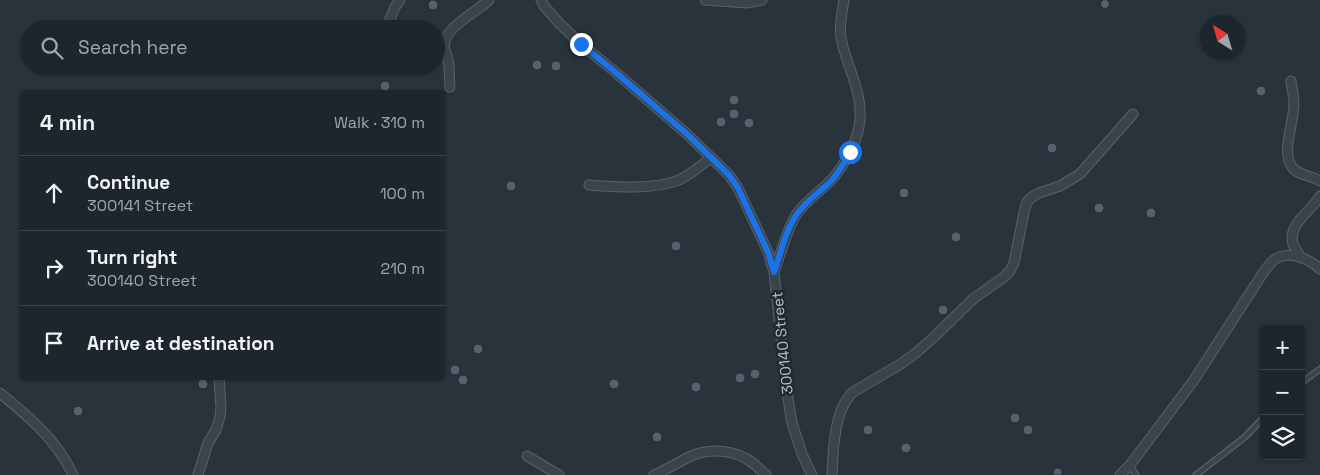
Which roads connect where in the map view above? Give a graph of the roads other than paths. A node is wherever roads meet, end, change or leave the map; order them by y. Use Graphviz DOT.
graph roads {
  1 [pos="400,0"];
  2 [pos="489,0"];
  3 [pos="541,0"];
  4 [pos="705,0"];
  5 [pos="762,0"];
  6 [pos="844,0"];
  7 [pos="390,20"];
  8 [pos="445,44"];
  9 [pos="445,51"];
  10 [pos="1291,81"];
  11 [pos="450,87"];
  12 [pos="1133,114"];
  13 [pos="711,157"];
  14 [pos="1320,181"];
  15 [pos="589,185"];
  16 [pos="1320,196"];
  17 [pos="1301,258"];
  18 [pos="1320,269"];
  19 [pos="774,272"];
  20 [pos="1320,369"];
  21 [pos="219,380"];
  22 [pos="1305,380"];
  23 [pos="0,393"];
  24 [pos="1260,421"];
  25 [pos="527,456"];
  26 [pos="1130,465"];
  27 [pos="73,475"];
  28 [pos="198,475"];
  29 [pos="559,475"];
  30 [pos="654,475"];
  31 [pos="766,475"];
  32 [pos="812,475"];
  33 [pos="832,475"];
  34 [pos="1120,475"];
  35 [pos="1136,475"];
  36 [pos="1196,475"];
  1 -- 7 [label="street"];
  2 -- 8 [label="street"];
  3 -- 13 [label="street, 300140 Street"];
  4 -- 5 [label="street"];
  6 -- 19 [label="street"];
  9 -- 11 [label="street"];
  10 -- 14 [label="street"];
  12 -- 33 [label="street"];
  13 -- 15 [label="street"];
  13 -- 19 [label="street, 300140 Street"];
  16 -- 17 [label="street"];
  17 -- 18 [label="street"];
  17 -- 26 [label="street"];
  19 -- 32 [label="street, 300140 Street"];
  20 -- 22 [label="lane"];
  21 -- 28 [label="street"];
  23 -- 27 [label="street"];
  24 -- 36 [label="lane"];
  25 -- 29 [label="street"];
  26 -- 34 [label="street"];
  26 -- 35 [label="lane"];
  30 -- 31 [label="street"];
}
